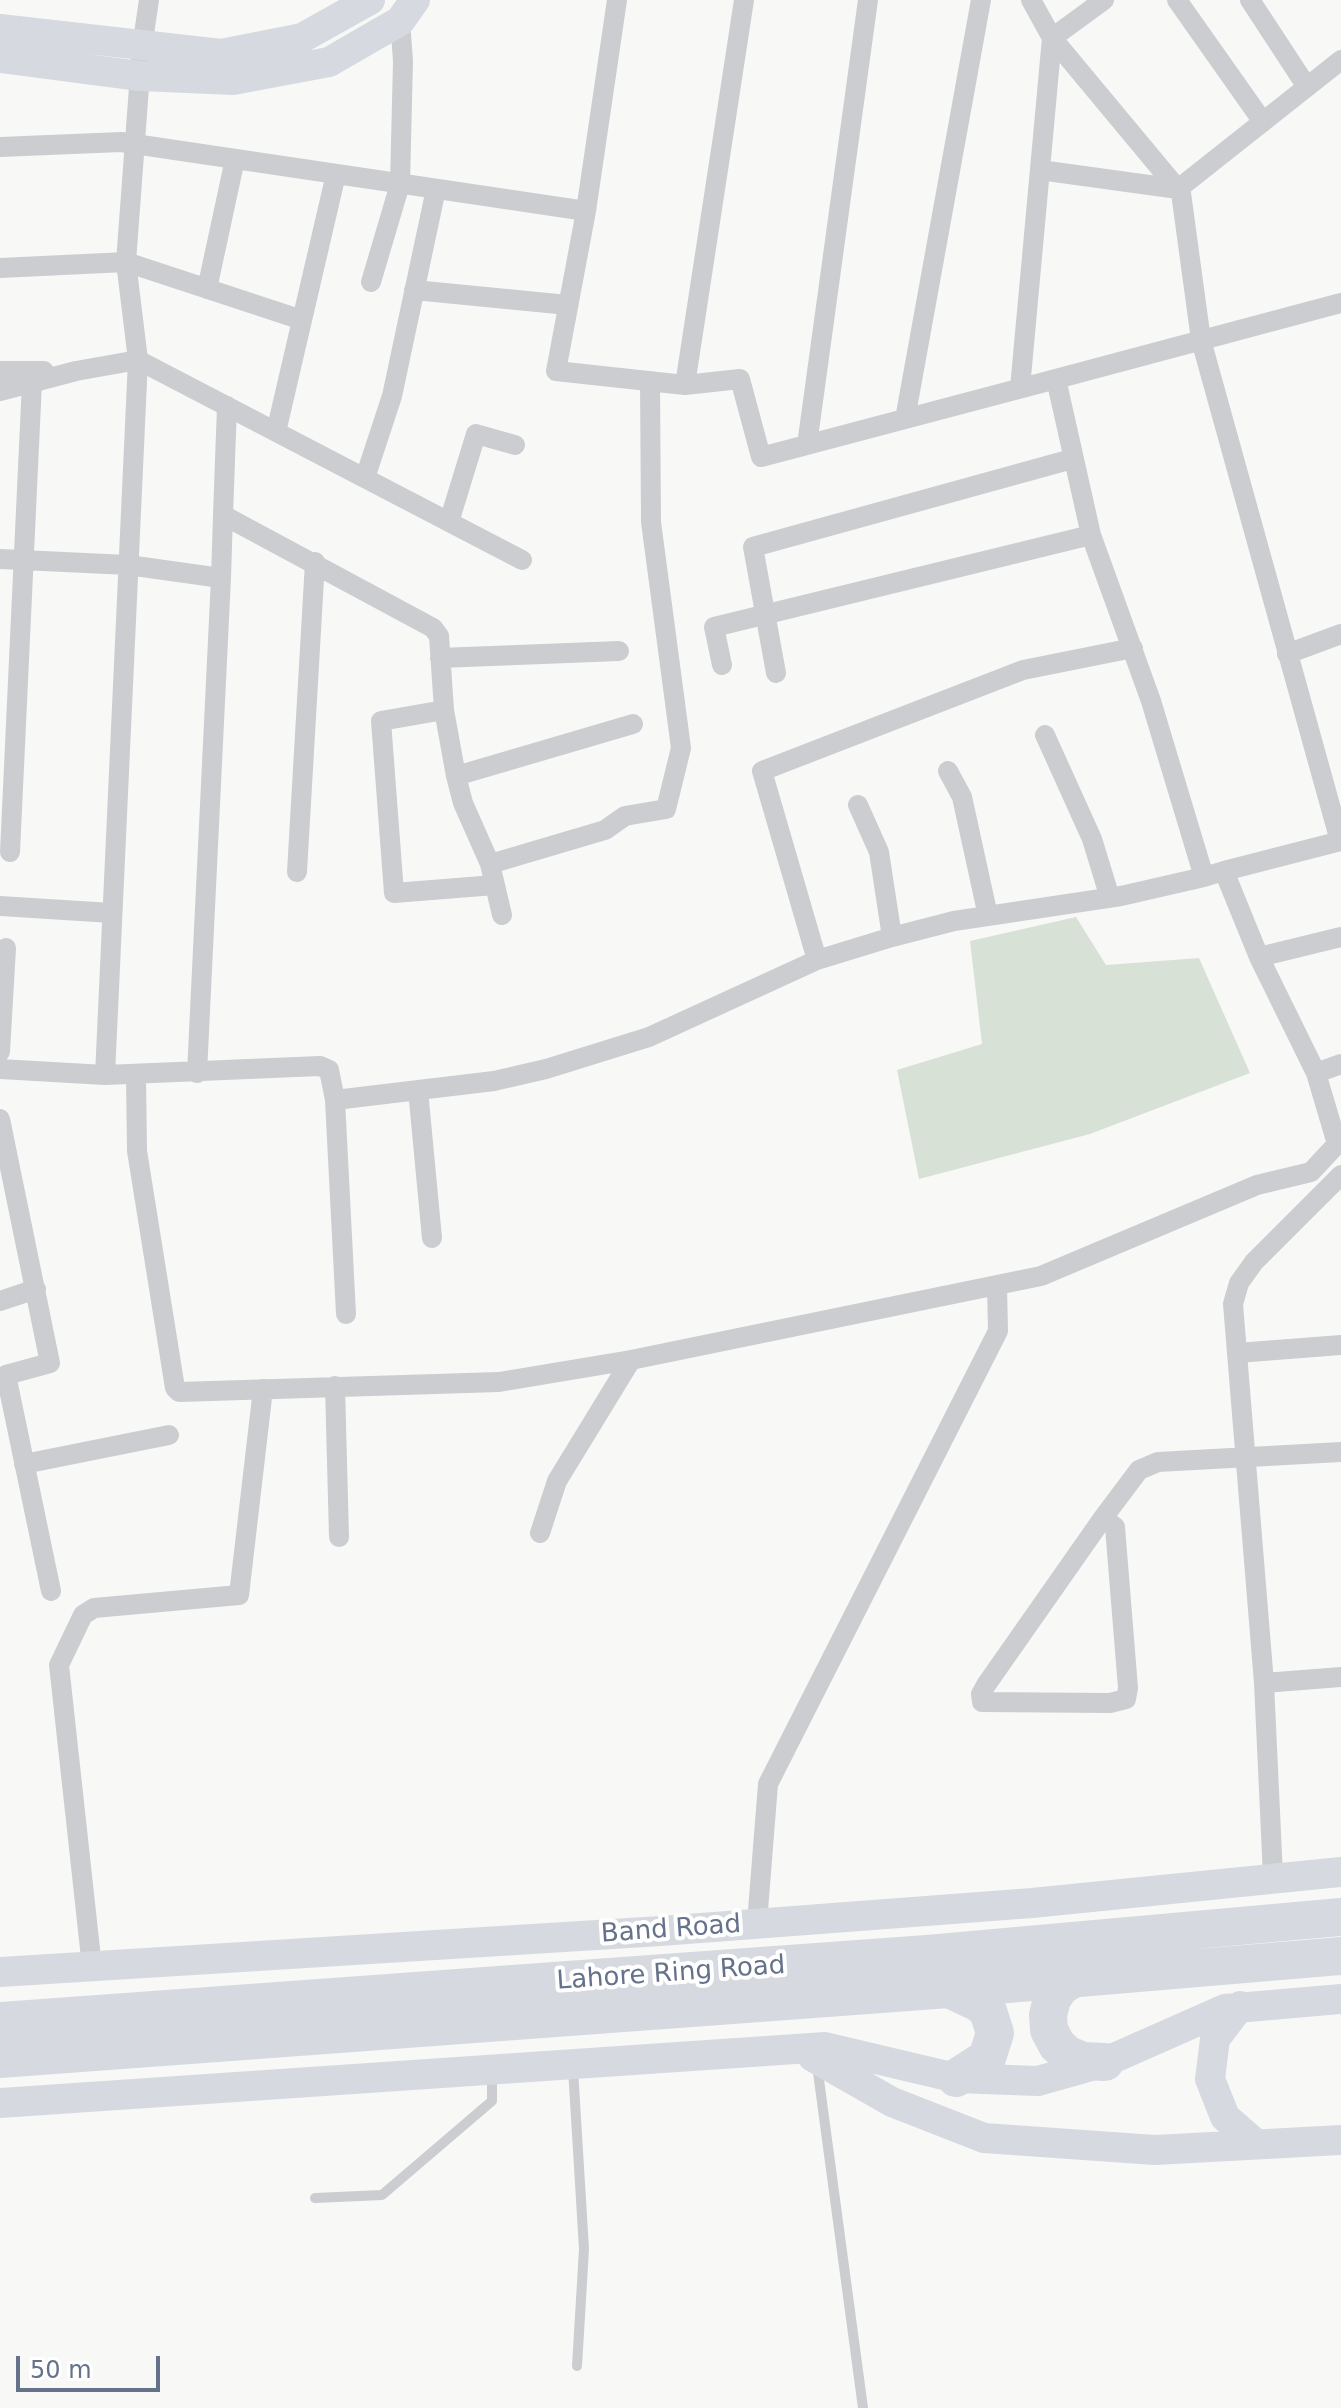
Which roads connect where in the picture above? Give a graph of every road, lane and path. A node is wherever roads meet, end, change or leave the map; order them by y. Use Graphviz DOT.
graph roads {
  1 [pos="149,0"];
  2 [pos="370,0"];
  3 [pos="617,0"];
  4 [pos="744,0"];
  5 [pos="868,0"];
  6 [pos="981,0"];
  7 [pos="1031,0"];
  8 [pos="1104,0"];
  9 [pos="1177,0"];
  10 [pos="1250,0"];
  11 [pos="408,10"];
  12 [pos="0,29"];
  13 [pos="1052,38"];
  14 [pos="0,58"];
  15 [pos="1341,60"];
  16 [pos="141,61"];
  17 [pos="1307,87"];
  18 [pos="1263,122"];
  19 [pos="136,144"];
  20 [pos="0,147"];
  21 [pos="235,159"];
  22 [pos="1040,170"];
  23 [pos="336,174"];
  24 [pos="400,184"];
  25 [pos="436,189"];
  26 [pos="1178,189"];
  27 [pos="586,211"];
  28 [pos="126,262"];
  29 [pos="0,268"];
  30 [pos="371,282"];
  31 [pos="207,289"];
  32 [pos="414,290"];
  33 [pos="1341,303"];
  34 [pos="568,305"];
  35 [pos="302,320"];
  36 [pos="1201,340"];
  37 [pos="138,360"];
  38 [pos="0,371"];
  39 [pos="76,371"];
  40 [pos="1056,379"];
  41 [pos="650,381"];
  42 [pos="32,382"];
  43 [pos="685,385"];
  44 [pos="1020,388"];
  45 [pos="0,391"];
  46 [pos="227,406"];
  47 [pos="905,419"];
  48 [pos="276,432"];
  49 [pos="515,445"];
  50 [pos="807,445"];
  51 [pos="1072,459"];
  52 [pos="365,478"];
  53 [pos="223,515"];
  54 [pos="449,522"];
  55 [pos="1091,535"];
  56 [pos="0,559"];
  57 [pos="26,560"];
  58 [pos="522,560"];
  59 [pos="315,562"];
  60 [pos="128,565"];
  61 [pos="221,578"];
  62 [pos="765,615"];
  63 [pos="1341,634"];
  64 [pos="1133,648"];
  65 [pos="619,651"];
  66 [pos="1287,654"];
  67 [pos="440,658"];
  68 [pos="722,665"];
  69 [pos="776,673"];
  70 [pos="444,710"];
  71 [pos="633,724"];
  72 [pos="1045,735"];
  73 [pos="948,771"];
  74 [pos="456,776"];
  75 [pos="858,805"];
  76 [pos="1340,841"];
  77 [pos="10,852"];
  78 [pos="490,864"];
  79 [pos="297,872"];
  80 [pos="1214,874"];
  81 [pos="495,885"];
  82 [pos="1110,898"];
  83 [pos="0,906"];
  84 [pos="112,913"];
  85 [pos="502,915"];
  86 [pos="988,916"];
  87 [pos="892,937"];
  88 [pos="1341,937"];
  89 [pos="6,948"];
  90 [pos="1259,957"];
  91 [pos="817,960"];
  92 [pos="0,1052"];
  93 [pos="1341,1064"];
  94 [pos="0,1069"];
  95 [pos="197,1073"];
  96 [pos="1316,1073"];
  97 [pos="136,1074"];
  98 [pos="105,1075"];
  99 [pos="418,1090"];
  100 [pos="335,1100"];
  101 [pos="0,1119"];
  102 [pos="1341,1175"];
  103 [pos="432,1238"];
  104 [pos="997,1287"];
  105 [pos="36,1289"];
  106 [pos="0,1301"];
  107 [pos="346,1314"];
  108 [pos="1341,1345"];
  109 [pos="1237,1353"];
  110 [pos="631,1360"];
  111 [pos="335,1386"];
  112 [pos="263,1389"];
  113 [pos="169,1435"];
  114 [pos="1341,1452"];
  115 [pos="1245,1457"];
  116 [pos="24,1464"];
  117 [pos="1103,1518"];
  118 [pos="540,1533"];
  119 [pos="339,1537"];
  120 [pos="51,1591"];
  121 [pos="1341,1677"];
  122 [pos="1264,1683"];
  123 [pos="1341,1872"];
  124 [pos="1273,1876"];
  125 [pos="1341,1917"];
  126 [pos="757,1923"];
  127 [pos="1341,1956"];
  128 [pos="92,1967"];
  129 [pos="0,1972"];
  130 [pos="1075,1978"];
  131 [pos="949,1989"];
  132 [pos="1341,1999"];
  133 [pos="1240,2006"];
  134 [pos="0,2021"];
  135 [pos="802,2053"];
  136 [pos="0,2059"];
  137 [pos="1105,2062"];
  138 [pos="573,2063"];
  139 [pos="492,2069"];
  140 [pos="956,2078"];
  141 [pos="0,2103"];
  142 [pos="1341,2140"];
  143 [pos="1256,2144"];
  144 [pos="315,2198"];
  145 [pos="577,2366"];
  146 [pos="863,2408"];
  1 -- 16 [label="street"];
  2 -- 16 [label="main road"];
  3 -- 27 [label="street"];
  4 -- 43 [label="street"];
  5 -- 50 [label="street"];
  6 -- 47 [label="street"];
  7 -- 13 [label="street"];
  8 -- 13 [label="street"];
  9 -- 18 [label="street"];
  10 -- 17 [label="street"];
  11 -- 16 [label="main road"];
  11 -- 24 [label="street"];
  12 -- 16 [label="main road"];
  13 -- 22 [label="street"];
  13 -- 26 [label="street"];
  14 -- 16 [label="main road"];
  15 -- 17 [label="street"];
  16 -- 19 [label="street"];
  17 -- 18 [label="street"];
  18 -- 26 [label="street"];
  19 -- 20 [label="street"];
  19 -- 21 [label="street"];
  19 -- 28 [label="street"];
  21 -- 23 [label="street"];
  21 -- 31 [label="street"];
  22 -- 26 [label="street"];
  22 -- 44 [label="street"];
  23 -- 24 [label="street"];
  23 -- 35 [label="street"];
  24 -- 25 [label="street"];
  24 -- 30 [label="street"];
  25 -- 27 [label="street"];
  25 -- 32 [label="street"];
  26 -- 36 [label="street"];
  27 -- 34 [label="street"];
  28 -- 29 [label="street"];
  28 -- 31 [label="street"];
  28 -- 37 [label="street"];
  31 -- 35 [label="street"];
  32 -- 34 [label="street"];
  32 -- 52 [label="street"];
  33 -- 36 [label="street"];
  34 -- 41 [label="street"];
  35 -- 48 [label="street"];
  36 -- 40 [label="street"];
  36 -- 66 [label="street"];
  37 -- 39 [label="street"];
  37 -- 46 [label="street"];
  37 -- 60 [label="street"];
  38 -- 39 [label="street"];
  39 -- 42 [label="street"];
  40 -- 44 [label="street"];
  40 -- 51 [label="street"];
  41 -- 43 [label="street"];
  41 -- 78 [label="street"];
  42 -- 45 [label="street"];
  42 -- 57 [label="street"];
  43 -- 50 [label="street"];
  44 -- 47 [label="street"];
  46 -- 48 [label="street"];
  46 -- 53 [label="street"];
  47 -- 50 [label="street"];
  48 -- 52 [label="street"];
  49 -- 54 [label="street"];
  51 -- 55 [label="street"];
  51 -- 62 [label="street"];
  52 -- 54 [label="street"];
  53 -- 59 [label="street"];
  53 -- 61 [label="street"];
  54 -- 58 [label="street"];
  55 -- 62 [label="street"];
  55 -- 64 [label="street"];
  56 -- 57 [label="street"];
  57 -- 60 [label="street"];
  57 -- 77 [label="street"];
  59 -- 67 [label="street"];
  59 -- 79 [label="street"];
  60 -- 61 [label="street"];
  60 -- 84 [label="street"];
  61 -- 95 [label="street"];
  62 -- 68 [label="street"];
  62 -- 69 [label="street"];
  63 -- 66 [label="street"];
  64 -- 80 [label="street"];
  64 -- 91 [label="street"];
  65 -- 67 [label="street"];
  66 -- 76 [label="street"];
  67 -- 70 [label="street"];
  70 -- 74 [label="street"];
  70 -- 81 [label="street"];
  71 -- 74 [label="street"];
  72 -- 82 [label="street"];
  73 -- 86 [label="street"];
  74 -- 78 [label="street"];
  75 -- 87 [label="street"];
  76 -- 80 [label="street"];
  78 -- 81 [label="street"];
  80 -- 82 [label="street"];
  80 -- 90 [label="street"];
  81 -- 85 [label="street"];
  82 -- 86 [label="street"];
  83 -- 84 [label="street"];
  84 -- 98 [label="street"];
  86 -- 87 [label="street"];
  87 -- 91 [label="street"];
  88 -- 90 [label="street"];
  89 -- 92 [label="street"];
  90 -- 96 [label="street"];
  91 -- 99 [label="street"];
  93 -- 96 [label="street"];
  94 -- 98 [label="street"];
  95 -- 97 [label="street"];
  95 -- 100 [label="street"];
  96 -- 104 [label="street"];
  97 -- 98 [label="street"];
  97 -- 112 [label="street"];
  99 -- 100 [label="street"];
  99 -- 103 [label="street"];
  100 -- 107 [label="street"];
  101 -- 105 [label="street"];
  102 -- 109 [label="street"];
  104 -- 110 [label="street"];
  104 -- 126 [label="street"];
  105 -- 106 [label="street"];
  105 -- 116 [label="street"];
  108 -- 109 [label="street"];
  109 -- 115 [label="street"];
  110 -- 111 [label="street"];
  110 -- 118 [label="street"];
  111 -- 112 [label="street"];
  111 -- 119 [label="street"];
  112 -- 128 [label="street"];
  113 -- 116 [label="street"];
  114 -- 115 [label="street"];
  115 -- 117 [label="street"];
  115 -- 122 [label="street"];
  116 -- 120 [label="street"];
  117 -- 117 [label="street"];
  121 -- 122 [label="street"];
  122 -- 124 [label="street"];
  123 -- 124 [label="main road, Band Road"];
  124 -- 126 [label="main road, Band Road"];
  125 -- 134 [label="highway, Lahore Ring Road"];
  126 -- 128 [label="main road, Band Road"];
  127 -- 130 [label="highway, Lahore Ring Road"];
  128 -- 129 [label="main road, Band Road"];
  130 -- 131 [label="highway, Lahore Ring Road"];
  130 -- 137 [label="highway"];
  131 -- 136 [label="highway, Lahore Ring Road"];
  131 -- 140 [label="highway"];
  132 -- 133 [label="main road"];
  133 -- 137 [label="main road"];
  133 -- 143 [label="main road"];
  135 -- 138 [label="main road"];
  135 -- 140 [label="main road"];
  135 -- 143 [label="main road"];
  135 -- 146 [label="lane"];
  137 -- 140 [label="main road"];
  138 -- 139 [label="main road"];
  138 -- 145 [label="lane"];
  139 -- 141 [label="main road"];
  139 -- 144 [label="lane"];
  142 -- 143 [label="main road"];
}
